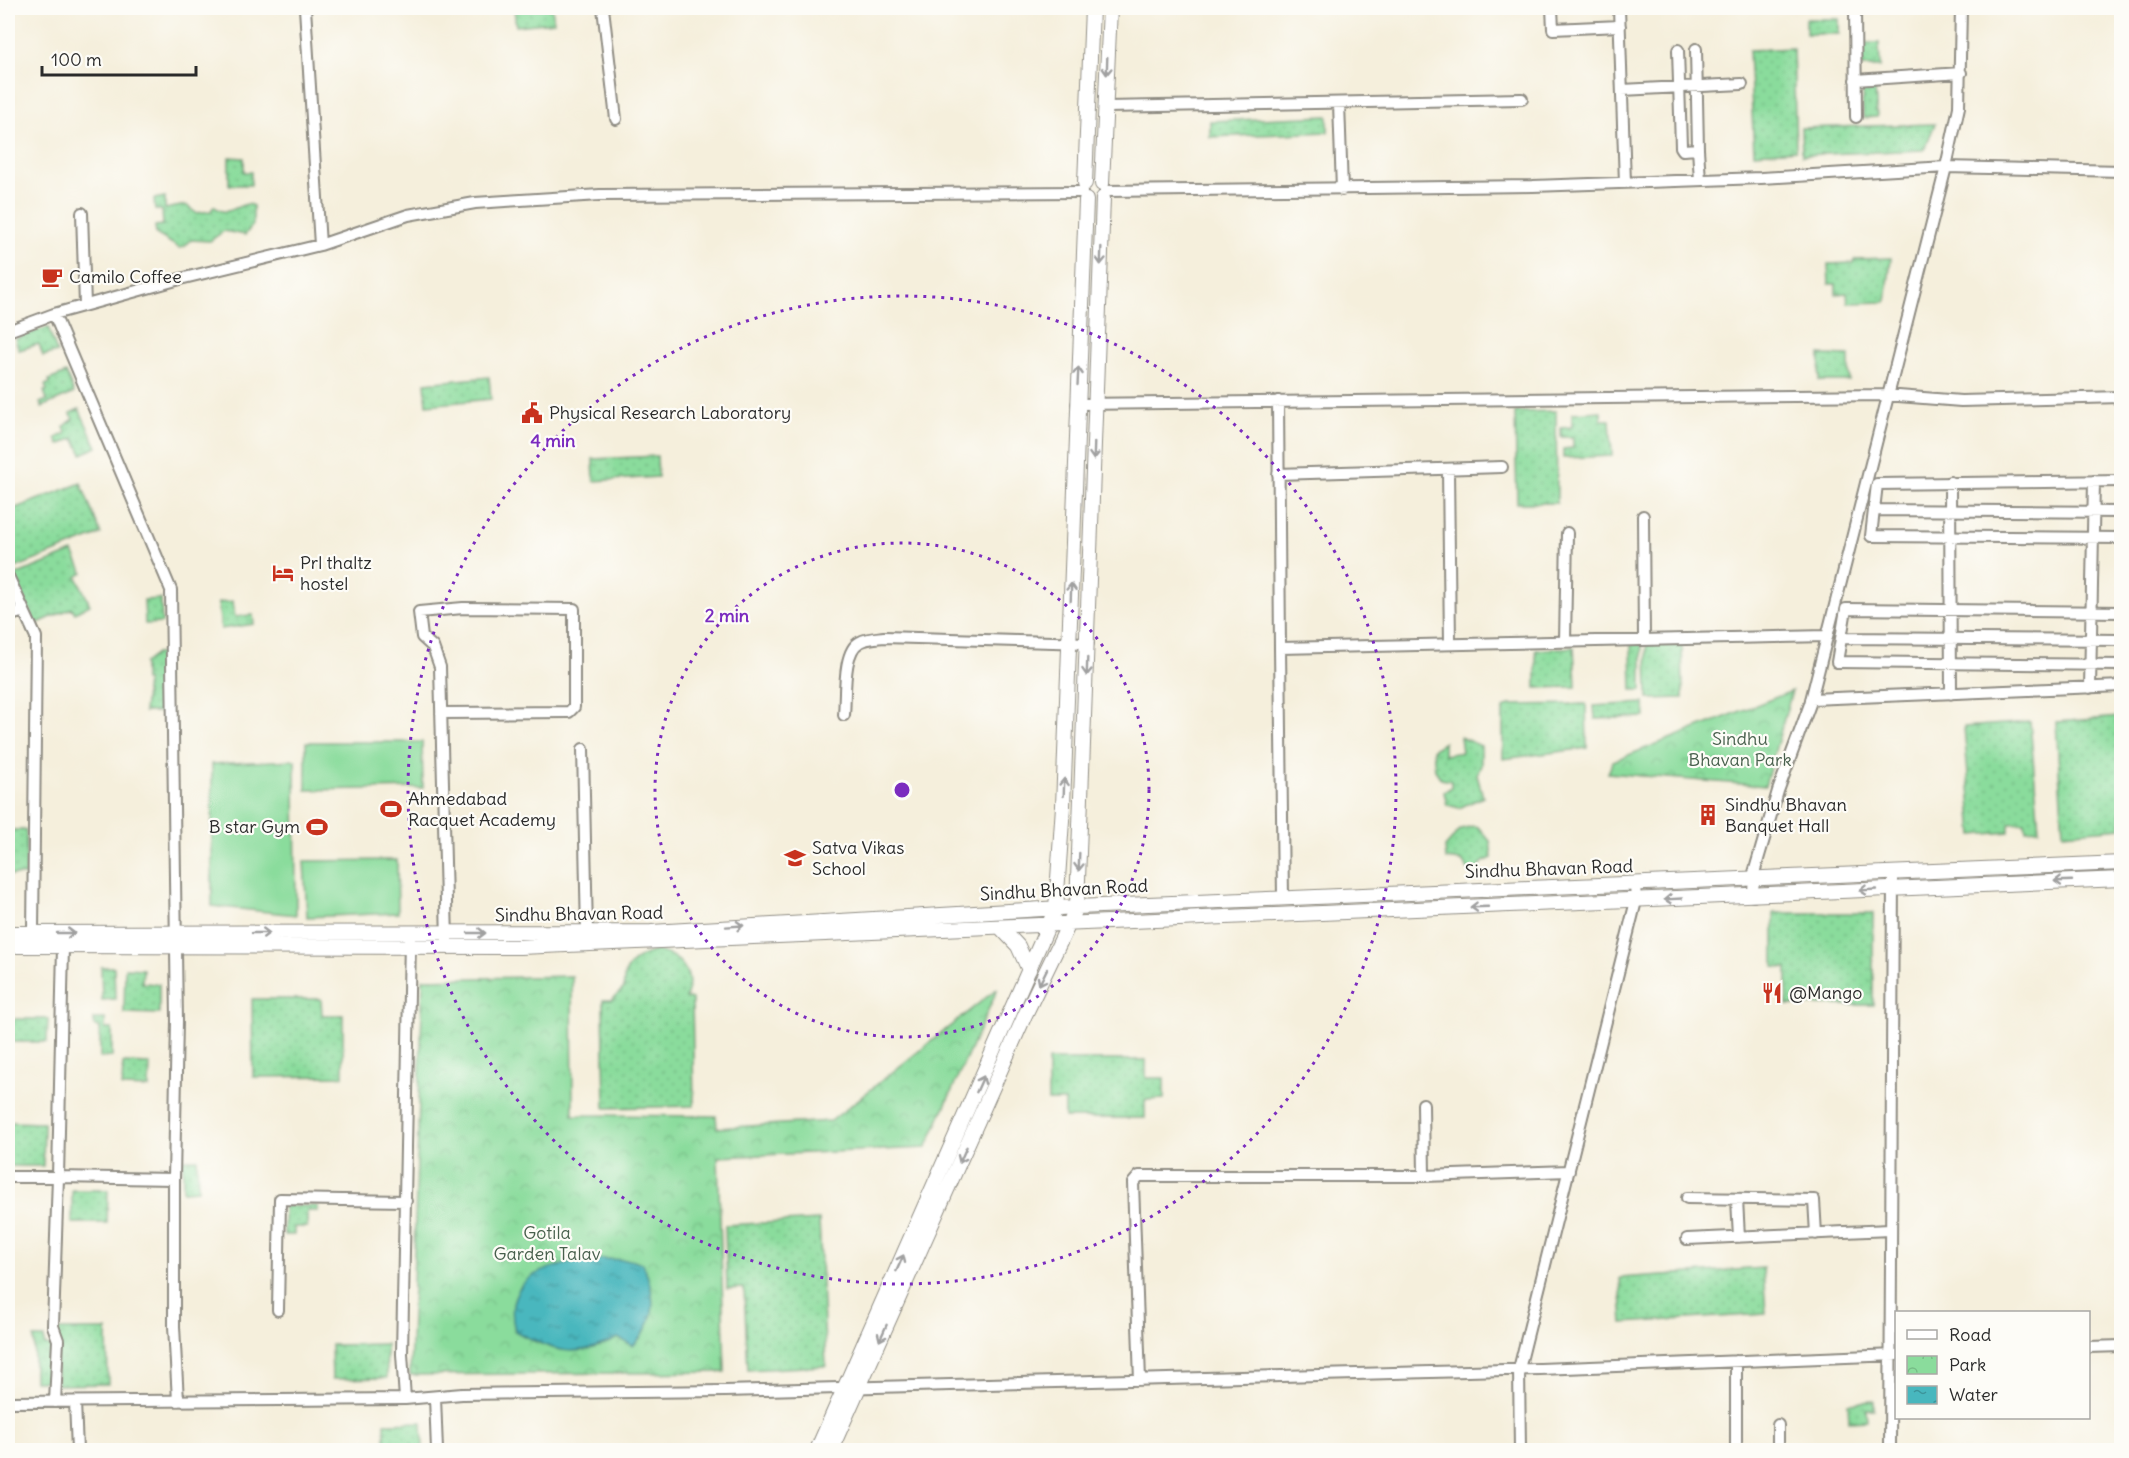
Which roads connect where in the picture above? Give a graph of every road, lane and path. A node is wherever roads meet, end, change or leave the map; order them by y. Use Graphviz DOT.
graph roads {
  1 [pos="305,8"];
  2 [pos="603,8"];
  3 [pos="1092,8"];
  4 [pos="1110,8"];
  5 [pos="1552,8"];
  6 [pos="1619,8"];
  7 [pos="1855,8"];
  8 [pos="1961,8"];
  9 [pos="1620,26"];
  10 [pos="1696,49"];
  11 [pos="1678,50"];
  12 [pos="1961,73"];
  13 [pos="1855,80"];
  14 [pos="1742,84"];
  15 [pos="1697,86"];
  16 [pos="1680,87"];
  17 [pos="1622,90"];
  18 [pos="1522,99"];
  19 [pos="1339,103"];
  20 [pos="1106,107"];
  21 [pos="1856,117"];
  22 [pos="616,119"];
  23 [pos="1698,149"];
  24 [pos="1946,167"];
  25 [pos="2121,171"];
  26 [pos="1700,180"];
  27 [pos="1625,183"];
  28 [pos="1342,190"];
  29 [pos="1103,191"];
  30 [pos="1084,192"];
  31 [pos="82,213"];
  32 [pos="320,245"];
  33 [pos="85,305"];
  34 [pos="54,314"];
  35 [pos="8,331"];
  36 [pos="1886,395"];
  37 [pos="2121,397"];
  38 [pos="1278,401"];
  39 [pos="1096,403"];
  40 [pos="1077,404"];
  41 [pos="1502,467"];
  42 [pos="1448,469"];
  43 [pos="1278,474"];
  44 [pos="2094,481"];
  45 [pos="2121,481"];
  46 [pos="1950,482"];
  47 [pos="1874,510"];
  48 [pos="2094,512"];
  49 [pos="1950,513"];
  50 [pos="2121,513"];
  51 [pos="1643,516"];
  52 [pos="1567,533"];
  53 [pos="1871,536"];
  54 [pos="1950,536"];
  55 [pos="1851,537"];
  56 [pos="2093,538"];
  57 [pos="2121,538"];
  58 [pos="8,576"];
  59 [pos="24,611"];
  60 [pos="1951,611"];
  61 [pos="2092,612"];
  62 [pos="2121,612"];
  63 [pos="8,616"];
  64 [pos="1826,636"];
  65 [pos="1841,638"];
  66 [pos="1644,639"];
  67 [pos="2121,640"];
  68 [pos="1565,641"];
  69 [pos="1951,641"];
  70 [pos="2091,641"];
  71 [pos="1069,642"];
  72 [pos="1088,643"];
  73 [pos="1450,644"];
  74 [pos="1280,648"];
  75 [pos="1951,663"];
  76 [pos="2091,664"];
  77 [pos="2121,665"];
  78 [pos="2121,686"];
  79 [pos="2090,688"];
  80 [pos="1951,694"];
  81 [pos="1811,699"];
  82 [pos="441,712"];
  83 [pos="844,715"];
  84 [pos="583,749"];
  85 [pos="2121,863"];
  86 [pos="1893,873"];
  87 [pos="1753,879"];
  88 [pos="2121,879"];
  89 [pos="1635,884"];
  90 [pos="1894,889"];
  91 [pos="1753,896"];
  92 [pos="1283,898"];
  93 [pos="1636,901"];
  94 [pos="1077,907"];
  95 [pos="1056,908"];
  96 [pos="1069,924"];
  97 [pos="1050,926"];
  98 [pos="1000,927"];
  99 [pos="587,932"];
  100 [pos="8,933"];
  101 [pos="33,933"];
  102 [pos="175,939"];
  103 [pos="410,940"];
  104 [pos="447,940"];
  105 [pos="8,946"];
  106 [pos="63,946"];
  107 [pos="1029,970"];
  108 [pos="1423,1104"];
  109 [pos="1569,1171"];
  110 [pos="1424,1176"];
  111 [pos="8,1177"];
  112 [pos="58,1177"];
  113 [pos="174,1179"];
  114 [pos="1687,1198"];
  115 [pos="1737,1199"];
  116 [pos="406,1201"];
  117 [pos="1890,1230"];
  118 [pos="1816,1234"];
  119 [pos="1739,1237"];
  120 [pos="1687,1239"];
  121 [pos="278,1310"];
  122 [pos="2121,1346"];
  123 [pos="2090,1347"];
  124 [pos="1893,1355"];
  125 [pos="1736,1361"];
  126 [pos="1519,1369"];
  127 [pos="1140,1380"];
  128 [pos="852,1386"];
  129 [pos="435,1397"];
  130 [pos="405,1399"];
  131 [pos="178,1401"];
  132 [pos="8,1402"];
  133 [pos="55,1402"];
  134 [pos="75,1402"];
  135 [pos="1778,1425"];
  136 [pos="77,1450"];
  137 [pos="437,1450"];
  138 [pos="817,1450"];
  139 [pos="831,1450"];
  140 [pos="1520,1450"];
  141 [pos="1736,1450"];
  142 [pos="1778,1450"];
  143 [pos="1890,1450"];
  1 -- 32 [label="street"];
  2 -- 22 [label="street"];
  3 -- 30 [label="main road"];
  4 -- 20 [label="main road, one-way"];
  5 -- 9 [label="street"];
  6 -- 9 [label="street"];
  7 -- 13 [label="street"];
  8 -- 12 [label="street"];
  9 -- 17 [label="street"];
  10 -- 15 [label="street"];
  11 -- 16 [label="street"];
  12 -- 13 [label="street"];
  12 -- 24 [label="street"];
  13 -- 21 [label="street"];
  14 -- 15 [label="street"];
  15 -- 16 [label="street"];
  15 -- 23 [label="street"];
  16 -- 17 [label="street"];
  16 -- 23 [label="street"];
  17 -- 27 [label="street"];
  18 -- 19 [label="street"];
  19 -- 20 [label="street"];
  19 -- 28 [label="street"];
  20 -- 29 [label="main road"];
  23 -- 26 [label="street"];
  24 -- 25 [label="street"];
  24 -- 26 [label="street"];
  24 -- 36 [label="street"];
  26 -- 27 [label="street"];
  27 -- 28 [label="street"];
  28 -- 29 [label="street"];
  29 -- 30 [label="main road"];
  29 -- 30 [label="main road"];
  29 -- 39 [label="main road, one-way"];
  30 -- 32 [label="street"];
  40 -- 30 [label="main road, one-way"];
  31 -- 33 [label="street"];
  32 -- 33 [label="street"];
  33 -- 34 [label="street"];
  34 -- 35 [label="street"];
  34 -- 102 [label="street"];
  36 -- 37 [label="street"];
  36 -- 38 [label="street"];
  36 -- 55 [label="street"];
  38 -- 39 [label="street"];
  38 -- 43 [label="street"];
  39 -- 40 [label="street"];
  39 -- 72 [label="main road, one-way"];
  71 -- 40 [label="main road, one-way"];
  41 -- 42 [label="street"];
  42 -- 43 [label="street"];
  42 -- 73 [label="street"];
  43 -- 74 [label="street"];
  44 -- 45 [label="street"];
  44 -- 46 [label="street"];
  44 -- 48 [label="street"];
  46 -- 47 [label="street"];
  46 -- 49 [label="street"];
  47 -- 49 [label="street"];
  47 -- 53 [label="street"];
  48 -- 49 [label="street"];
  48 -- 50 [label="street"];
  48 -- 56 [label="street"];
  49 -- 54 [label="street"];
  51 -- 66 [label="street"];
  52 -- 68 [label="street"];
  53 -- 54 [label="street"];
  53 -- 55 [label="street"];
  54 -- 56 [label="street"];
  54 -- 60 [label="street"];
  55 -- 64 [label="street"];
  56 -- 57 [label="street"];
  56 -- 61 [label="street"];
  58 -- 59 [label="street"];
  59 -- 63 [label="street"];
  59 -- 101 [label="street"];
  60 -- 61 [label="street"];
  60 -- 65 [label="street"];
  60 -- 69 [label="street"];
  61 -- 62 [label="street"];
  61 -- 70 [label="street"];
  64 -- 66 [label="street"];
  64 -- 81 [label="street"];
  65 -- 69 [label="street"];
  65 -- 75 [label="street"];
  66 -- 68 [label="street"];
  67 -- 70 [label="street"];
  68 -- 73 [label="street"];
  69 -- 70 [label="street"];
  69 -- 75 [label="street"];
  70 -- 76 [label="street"];
  71 -- 72 [label="street"];
  71 -- 83 [label="street"];
  95 -- 71 [label="main road, one-way"];
  72 -- 94 [label="main road, one-way"];
  73 -- 74 [label="street"];
  74 -- 92 [label="street"];
  75 -- 76 [label="street"];
  75 -- 80 [label="street"];
  76 -- 77 [label="street"];
  76 -- 79 [label="street"];
  78 -- 79 [label="street"];
  79 -- 80 [label="street"];
  80 -- 81 [label="street"];
  81 -- 87 [label="street"];
  82 -- 82 [label="street"];
  82 -- 104 [label="street"];
  84 -- 99 [label="street"];
  85 -- 86 [label="main road, Sindhu Bhavan Road"];
  86 -- 87 [label="main road, Sindhu Bhavan Road"];
  86 -- 90 [label="street"];
  87 -- 89 [label="main road, Sindhu Bhavan Road"];
  87 -- 91 [label="street"];
  88 -- 90 [label="main road, Sindhu Bhavan Road, one-way"];
  89 -- 92 [label="main road, Sindhu Bhavan Road"];
  89 -- 93 [label="street"];
  90 -- 91 [label="main road, Sindhu Bhavan Road, one-way"];
  90 -- 117 [label="street"];
  91 -- 93 [label="main road, Sindhu Bhavan Road, one-way"];
  92 -- 94 [label="main road, Sindhu Bhavan Road"];
  93 -- 96 [label="main road, Sindhu Bhavan Road, one-way"];
  93 -- 109 [label="street"];
  94 -- 95 [label="main road, Sindhu Bhavan Road"];
  94 -- 96 [label="main road"];
  95 -- 97 [label="main road"];
  99 -- 95 [label="main road, Sindhu Bhavan Road, one-way"];
  96 -- 97 [label="main road, Sindhu Bhavan Road"];
  96 -- 128 [label="main road, one-way"];
  97 -- 98 [label="main road, Sindhu Bhavan Road"];
  97 -- 107 [label="main road"];
  98 -- 104 [label="main road, Sindhu Bhavan Road"];
  98 -- 107 [label="main road"];
  104 -- 99 [label="main road, Sindhu Bhavan Road, one-way"];
  100 -- 101 [label="main road, Sindhu Bhavan Road"];
  101 -- 102 [label="main road, Sindhu Bhavan Road, one-way"];
  102 -- 103 [label="main road, Sindhu Bhavan Road"];
  102 -- 106 [label="main road, Sindhu Bhavan Road"];
  102 -- 113 [label="street"];
  103 -- 104 [label="main road, Sindhu Bhavan Road"];
  103 -- 116 [label="street"];
  105 -- 106 [label="main road, Sindhu Bhavan Road"];
  106 -- 112 [label="street"];
  128 -- 107 [label="main road, one-way"];
  108 -- 110 [label="street"];
  109 -- 110 [label="street"];
  109 -- 126 [label="street"];
  110 -- 127 [label="street"];
  111 -- 112 [label="street"];
  112 -- 113 [label="street"];
  112 -- 133 [label="street"];
  113 -- 131 [label="street"];
  114 -- 115 [label="street"];
  115 -- 118 [label="street"];
  115 -- 119 [label="street"];
  116 -- 121 [label="street"];
  116 -- 130 [label="street"];
  117 -- 118 [label="street"];
  117 -- 124 [label="street"];
  118 -- 119 [label="street"];
  119 -- 120 [label="street"];
  122 -- 123 [label="street"];
  124 -- 125 [label="street"];
  124 -- 143 [label="street"];
  125 -- 126 [label="street"];
  125 -- 141 [label="street"];
  126 -- 127 [label="street"];
  126 -- 140 [label="street"];
  127 -- 128 [label="street"];
  128 -- 129 [label="street"];
  128 -- 138 [label="main road"];
  128 -- 139 [label="main road"];
  129 -- 130 [label="street"];
  129 -- 137 [label="street"];
  130 -- 131 [label="street"];
  131 -- 134 [label="street"];
  132 -- 133 [label="street"];
  133 -- 134 [label="street"];
  134 -- 136 [label="street"];
  135 -- 142 [label="street"];
}
